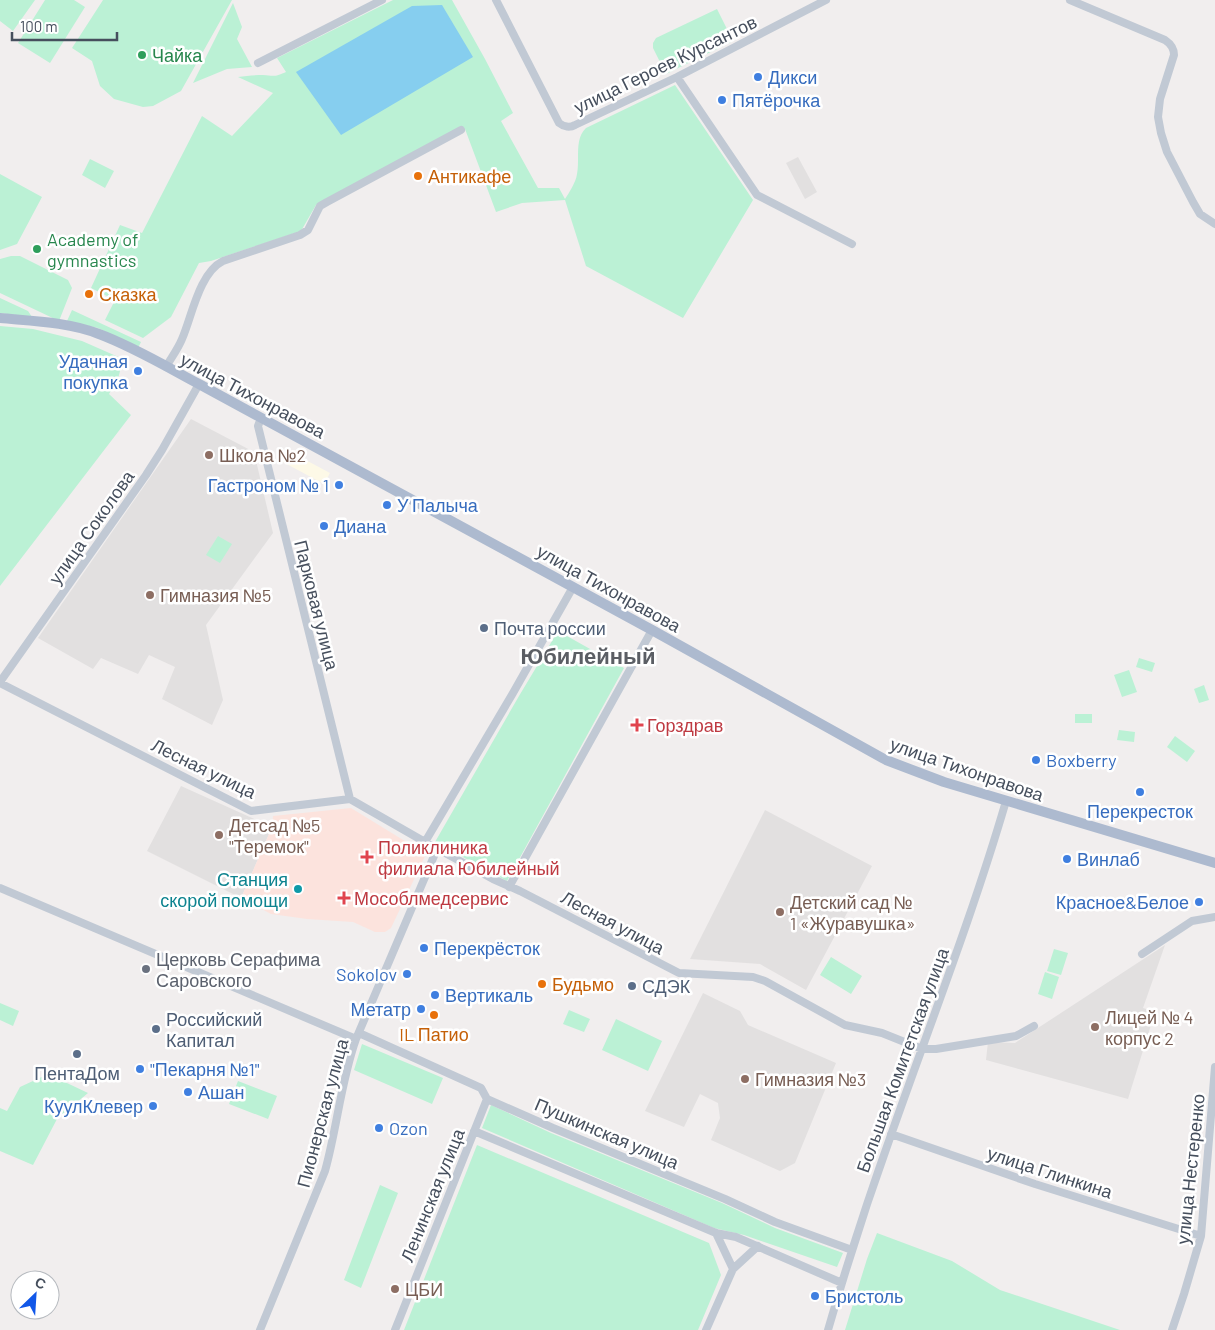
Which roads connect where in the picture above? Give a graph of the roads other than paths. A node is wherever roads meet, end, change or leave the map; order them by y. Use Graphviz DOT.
graph roads {
  1 [pos="382,0"];
  2 [pos="496,0"];
  3 [pos="826,0"];
  4 [pos="1070,0"];
  5 [pos="258,63"];
  6 [pos="677,77"];
  7 [pos="461,130"];
  8 [pos="1215,224"];
  9 [pos="852,244"];
  10 [pos="0,318"];
  11 [pos="166,366"];
  12 [pos="199,384"];
  13 [pos="261,418"];
  14 [pos="573,587"];
  15 [pos="652,630"];
  16 [pos="0,682"];
  17 [pos="350,799"];
  18 [pos="1006,801"];
  19 [pos="425,842"];
  20 [pos="437,849"];
  21 [pos="1215,863"];
  22 [pos="510,887"];
  23 [pos="0,888"];
  24 [pos="1215,917"];
  25 [pos="1142,954"];
  26 [pos="1034,1026"];
  27 [pos="358,1036"];
  28 [pos="922,1049"];
  29 [pos="1215,1067"];
  30 [pos="487,1099"];
  31 [pos="474,1131"];
  32 [pos="891,1134"];
  33 [pos="716,1233"];
  34 [pos="1201,1236"];
  35 [pos="758,1246"];
  36 [pos="852,1250"];
  37 [pos="733,1269"];
  38 [pos="842,1283"];
  39 [pos="260,1330"];
  40 [pos="394,1330"];
  41 [pos="706,1330"];
  42 [pos="828,1330"];
  43 [pos="1172,1330"];
  1 -- 5 [label="street"];
  2 -- 6 [label="street, улица Героев Курсантов"];
  3 -- 6 [label="street, улица Героев Курсантов"];
  4 -- 8 [label="street"];
  6 -- 9 [label="street"];
  7 -- 11 [label="street"];
  10 -- 11 [label="main road, улица Тихонравова"];
  11 -- 12 [label="main road, улица Тихонравова"];
  12 -- 13 [label="main road, улица Тихонравова"];
  12 -- 16 [label="street, улица Соколова"];
  13 -- 14 [label="main road, улица Тихонравова"];
  13 -- 17 [label="street, Парковая улица"];
  14 -- 15 [label="main road, улица Тихонравова"];
  14 -- 19 [label="street"];
  15 -- 18 [label="main road, улица Тихонравова"];
  15 -- 22 [label="street"];
  16 -- 17 [label="street, Лесная улица"];
  17 -- 19 [label="street, Лесная улица"];
  18 -- 21 [label="main road, улица Тихонравова"];
  18 -- 28 [label="street, Большая Комитетская улица"];
  19 -- 20 [label="street, Лесная улица"];
  20 -- 22 [label="street, Лесная улица"];
  20 -- 27 [label="street, Пионерская улица"];
  22 -- 28 [label="street, Лесная улица"];
  23 -- 27 [label="street, Пушкинская улица"];
  24 -- 25 [label="street"];
  26 -- 28 [label="street"];
  27 -- 30 [label="street, Пушкинская улица"];
  27 -- 39 [label="street, Пионерская улица"];
  28 -- 32 [label="street, Большая Комитетская улица"];
  29 -- 34 [label="street, улица Нестеренко"];
  30 -- 31 [label="street, Ленинская улица"];
  30 -- 36 [label="street, Пушкинская улица"];
  31 -- 33 [label="street"];
  31 -- 40 [label="street, Ленинская улица"];
  32 -- 34 [label="street, улица Глинкина"];
  32 -- 36 [label="street, Большая Комитетская улица"];
  33 -- 35 [label="street"];
  33 -- 37 [label="street"];
  34 -- 43 [label="street, улица Нестеренко"];
  35 -- 37 [label="street"];
  35 -- 38 [label="street"];
  36 -- 38 [label="street, Большая Комитетская улица"];
  37 -- 41 [label="street"];
  38 -- 42 [label="street, Большая Комитетская улица"];
}
